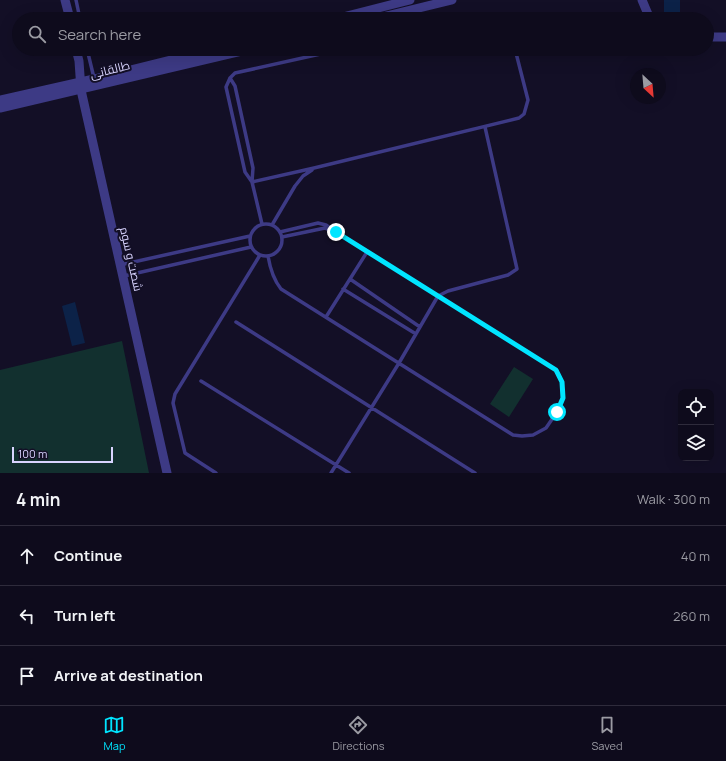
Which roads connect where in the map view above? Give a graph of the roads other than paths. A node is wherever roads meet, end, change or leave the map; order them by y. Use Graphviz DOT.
graph roads {
  1 [pos="65,0"];
  2 [pos="76,0"];
  3 [pos="410,0"];
  4 [pos="452,0"];
  5 [pos="642,0"];
  6 [pos="68,12"];
  7 [pos="79,12"];
  8 [pos="363,12"];
  9 [pos="403,12"];
  10 [pos="647,12"];
  11 [pos="714,37"];
  12 [pos="726,37"];
  13 [pos="78,56"];
  14 [pos="89,56"];
  15 [pos="188,56"];
  16 [pos="218,56"];
  17 [pos="312,56"];
  18 [pos="517,56"];
  19 [pos="230,78"];
  20 [pos="94,79"];
  21 [pos="80,86"];
  22 [pos="0,100"];
  23 [pos="0,108"];
  24 [pos="484,127"];
  25 [pos="314,168"];
  26 [pos="252,182"];
  27 [pos="262,224"];
  28 [pos="272,225"];
  29 [pos="280,232"];
  30 [pos="336,232"];
  31 [pos="250,236"];
  32 [pos="282,237"];
  33 [pos="251,247"];
  34 [pos="367,252"];
  35 [pos="260,255"];
  36 [pos="268,256"];
  37 [pos="120,265"];
  38 [pos="123,276"];
  39 [pos="350,279"];
  40 [pos="343,289"];
  41 [pos="438,296"];
  42 [pos="326,317"];
  43 [pos="236,322"];
  44 [pos="420,327"];
  45 [pos="416,334"];
  46 [pos="398,363"];
  47 [pos="201,381"];
  48 [pos="371,407"];
  49 [pos="336,465"];
  50 [pos="167,473"];
  51 [pos="216,473"];
  52 [pos="331,473"];
  53 [pos="349,473"];
  54 [pos="475,473"];
  1 -- 6 [label="street"];
  2 -- 7 [label="lane"];
  3 -- 8 [label="street"];
  4 -- 9 [label="street"];
  5 -- 10 [label="street"];
  11 -- 12 [label="street"];
  13 -- 21 [label="street, شصت و سوم"];
  14 -- 20 [label="lane"];
  15 -- 20 [label="street, طالقانی"];
  16 -- 21 [label="street, طالقانی"];
  17 -- 19 [label="lane"];
  18 -- 24 [label="lane"];
  19 -- 26 [label="lane"];
  19 -- 26 [label="lane"];
  20 -- 21 [label="street, طالقانی"];
  21 -- 22 [label="street, طالقانی"];
  21 -- 23 [label="street, طالقانی"];
  21 -- 37 [label="street, شصت و سوم"];
  24 -- 25 [label="lane"];
  24 -- 41 [label="lane"];
  25 -- 26 [label="lane"];
  25 -- 28 [label="lane"];
  26 -- 27 [label="lane"];
  27 -- 28 [label="lane"];
  27 -- 31 [label="lane"];
  28 -- 29 [label="lane"];
  29 -- 30 [label="lane"];
  29 -- 32 [label="lane"];
  30 -- 32 [label="lane"];
  30 -- 34 [label="lane"];
  31 -- 33 [label="lane"];
  31 -- 37 [label="lane"];
  32 -- 36 [label="lane"];
  33 -- 35 [label="lane"];
  33 -- 38 [label="lane"];
  34 -- 39 [label="lane"];
  34 -- 41 [label="lane"];
  35 -- 36 [label="lane"];
  35 -- 51 [label="lane"];
  36 -- 42 [label="lane"];
  37 -- 38 [label="street, شصت و سوم"];
  38 -- 50 [label="street, شصت و سوم"];
  39 -- 40 [label="lane"];
  39 -- 44 [label="lane"];
  40 -- 42 [label="lane"];
  40 -- 45 [label="lane"];
  41 -- 44 [label="lane"];
  41 -- 46 [label="lane"];
  42 -- 46 [label="lane"];
  43 -- 48 [label="lane"];
  44 -- 45 [label="lane"];
  45 -- 46 [label="lane"];
  46 -- 48 [label="lane"];
  47 -- 49 [label="lane"];
  48 -- 49 [label="lane"];
  48 -- 54 [label="lane"];
  49 -- 52 [label="lane"];
  49 -- 53 [label="lane"];
}
